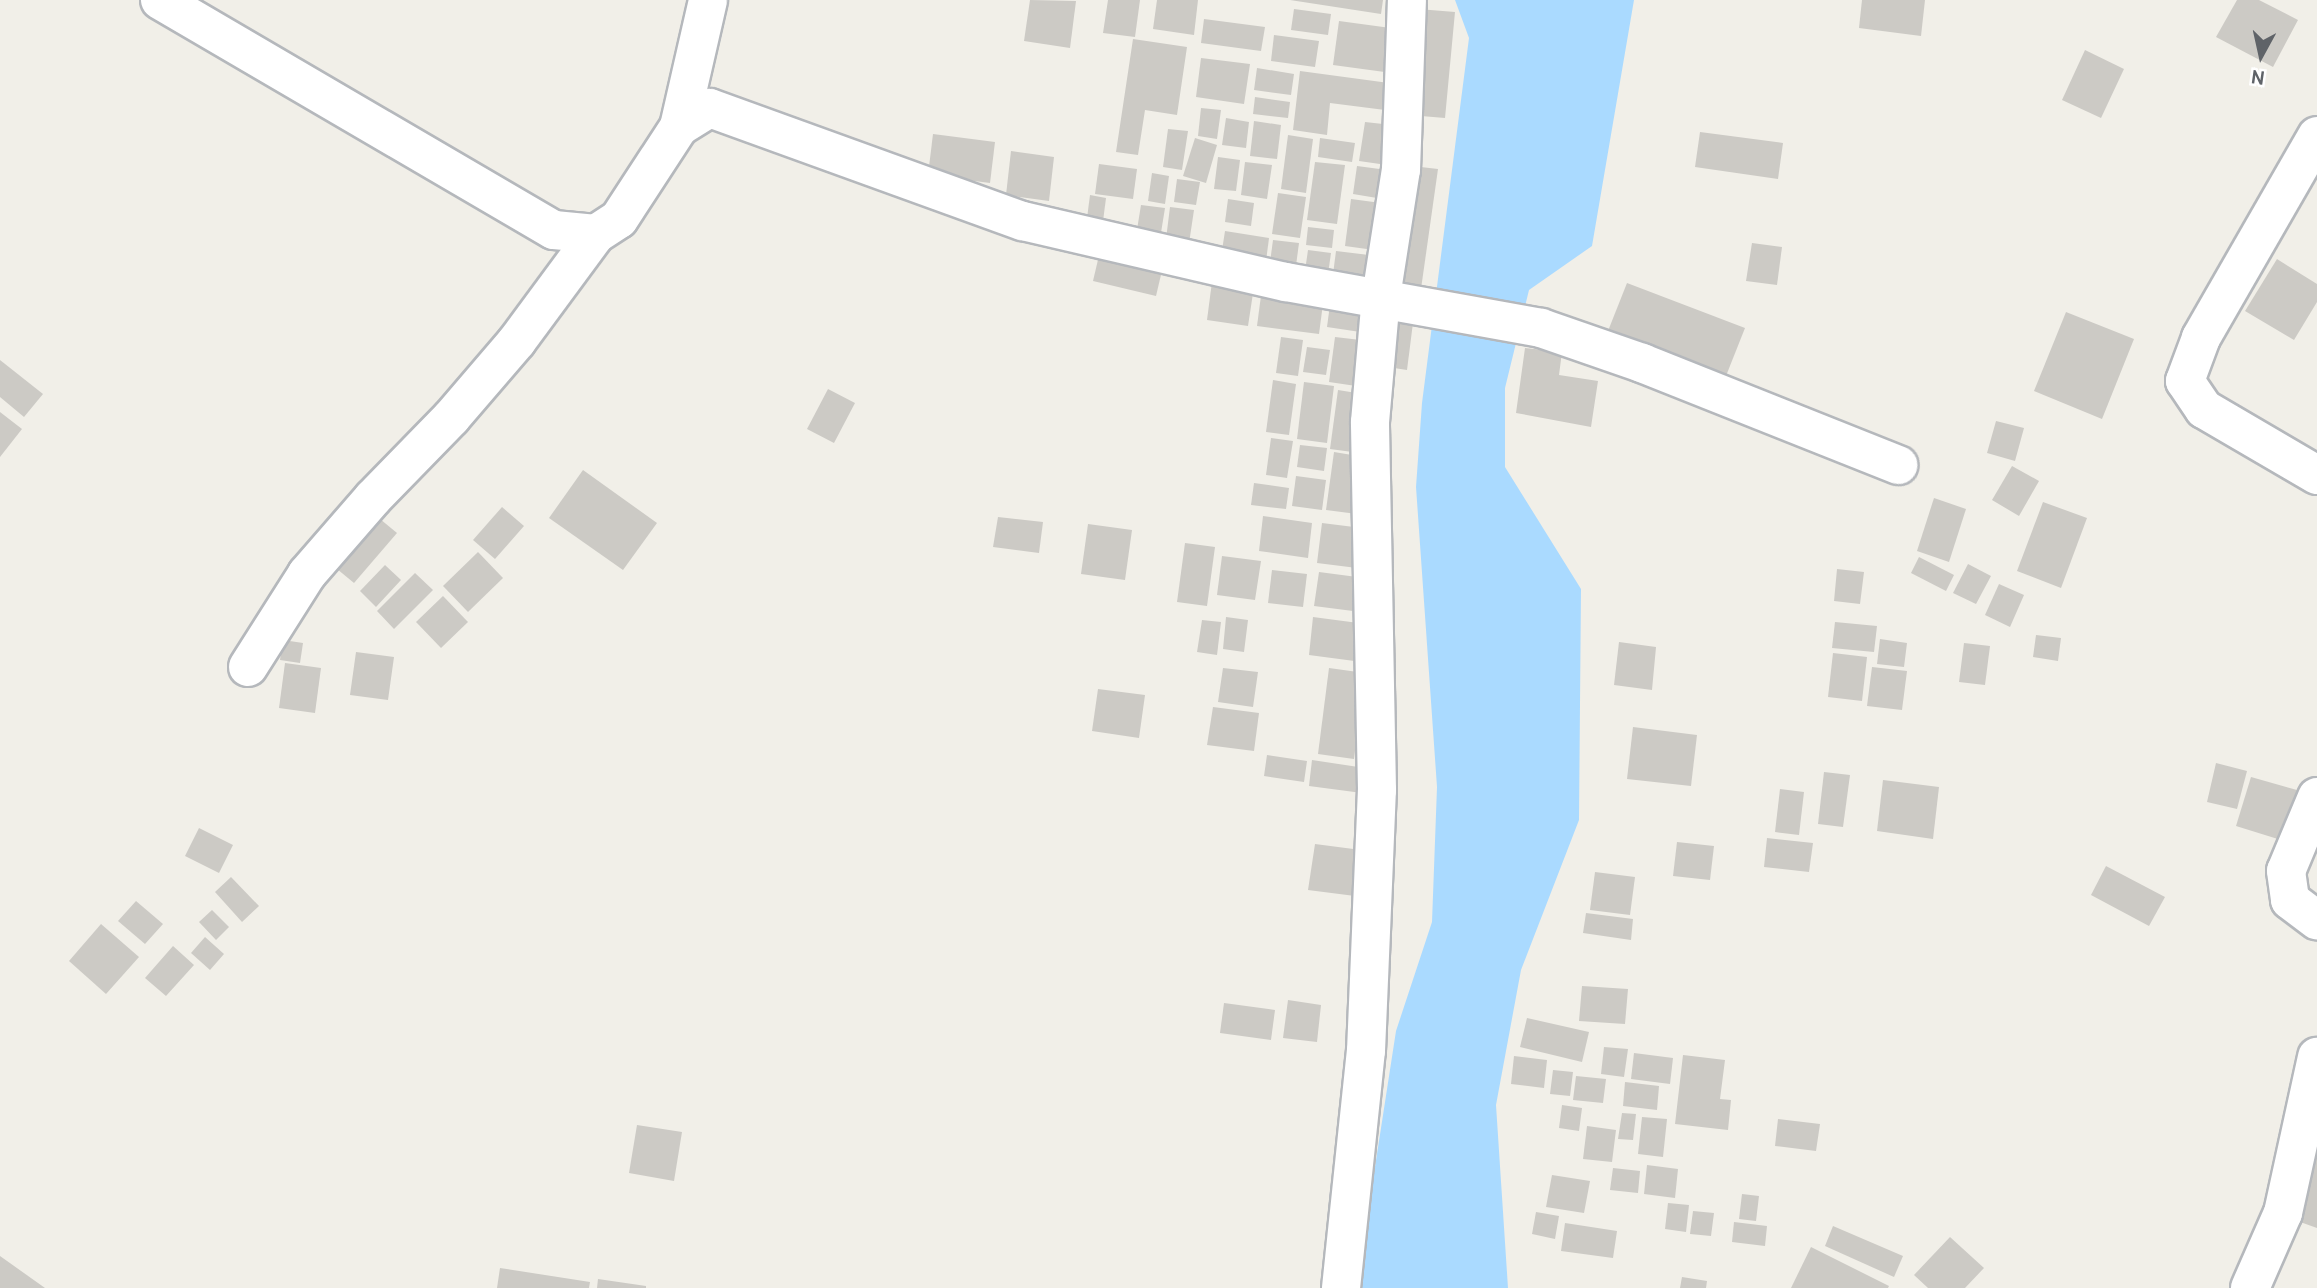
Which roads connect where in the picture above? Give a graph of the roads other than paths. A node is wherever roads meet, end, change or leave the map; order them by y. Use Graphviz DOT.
graph roads {
  1 [pos="160,0"];
  2 [pos="708,0"];
  3 [pos="1407,0"];
  4 [pos="679,128"];
  5 [pos="2317,135"];
  6 [pos="596,234"];
  7 [pos="1399,301"];
  8 [pos="1898,465"];
  9 [pos="2317,475"];
  10 [pos="248,667"];
  11 [pos="2317,797"];
  12 [pos="2317,920"];
  13 [pos="2317,1057"];
  14 [pos="1342,1288"];
  15 [pos="2250,1288"];
  1 -- 6 [label="street"];
  2 -- 4 [label="street"];
  3 -- 7 [label="street"];
  4 -- 6 [label="street"];
  4 -- 7 [label="street"];
  5 -- 9 [label="street"];
  6 -- 10 [label="street"];
  7 -- 8 [label="street"];
  7 -- 14 [label="street"];
  11 -- 12 [label="street"];
  13 -- 15 [label="street"];
}
